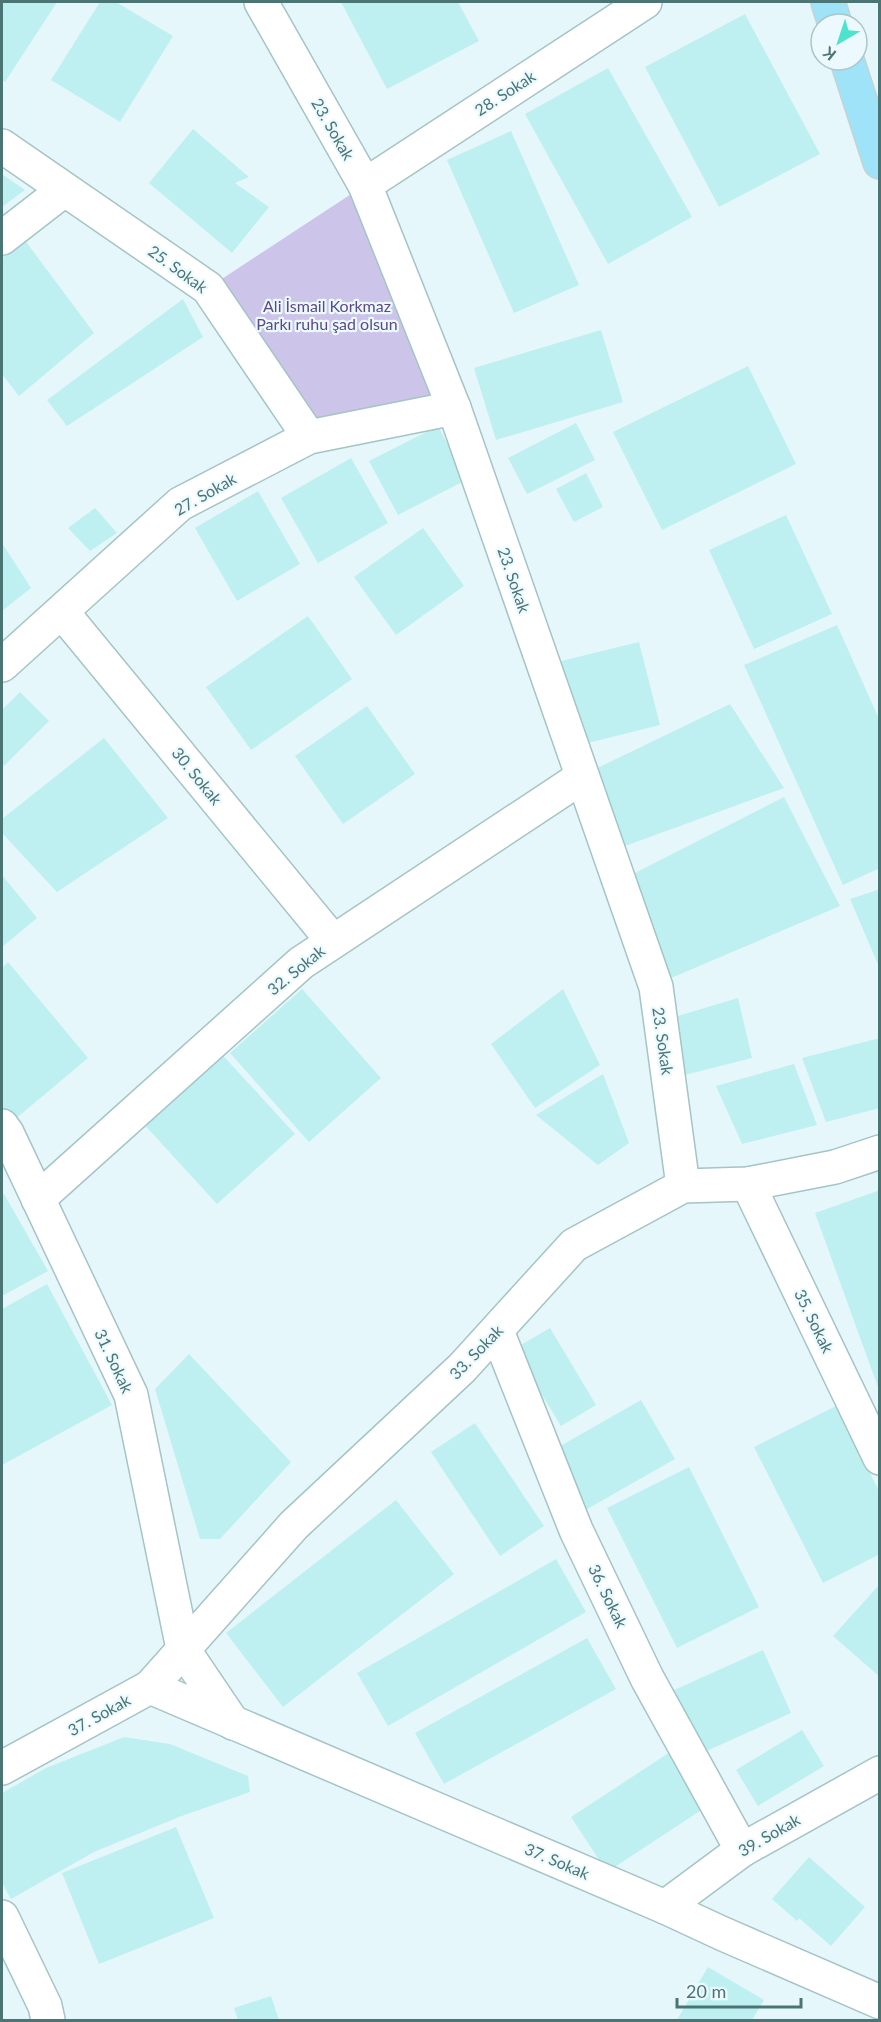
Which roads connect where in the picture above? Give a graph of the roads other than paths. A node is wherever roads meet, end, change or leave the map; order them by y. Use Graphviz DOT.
graph roads {
  1 [pos="261,2"];
  2 [pos="645,2"];
  3 [pos="851,72"];
  4 [pos="2,146"];
  5 [pos="879,162"];
  6 [pos="364,185"];
  7 [pos="64,190"];
  8 [pos="2,238"];
  9 [pos="454,408"];
  10 [pos="309,437"];
  11 [pos="62,612"];
  12 [pos="2,665"];
  13 [pos="582,777"];
  14 [pos="332,940"];
  15 [pos="2,1126"];
  16 [pos="879,1152"];
  17 [pos="748,1184"];
  18 [pos="683,1186"];
  19 [pos="38,1199"];
  20 [pos="497,1331"];
  21 [pos="879,1458"];
  22 [pos="183,1649"];
  23 [pos="150,1687"];
  24 [pos="233,1723"];
  25 [pos="2,1768"];
  26 [pos="879,1773"];
  27 [pos="742,1850"];
  28 [pos="665,1907"];
  29 [pos="2,1917"];
  30 [pos="879,2002"];
  31 [pos="48,2020"];
  1 -- 6 [label="street, 23. Sokak"];
  2 -- 6 [label="street, 28. Sokak"];
  3 -- 5 [label="main road"];
  4 -- 7 [label="street, 25. Sokak"];
  6 -- 9 [label="street, 23. Sokak"];
  7 -- 8 [label="street"];
  7 -- 10 [label="street, 25. Sokak"];
  9 -- 10 [label="street, 27. Sokak"];
  9 -- 13 [label="street, 23. Sokak"];
  10 -- 11 [label="street, 27. Sokak"];
  11 -- 12 [label="street, 27. Sokak"];
  11 -- 14 [label="street, 30. Sokak"];
  13 -- 14 [label="street, 32. Sokak"];
  13 -- 18 [label="street, 23. Sokak"];
  14 -- 19 [label="street, 32. Sokak"];
  15 -- 19 [label="street, 31. Sokak"];
  16 -- 17 [label="street, 33. Sokak"];
  17 -- 18 [label="street, 33. Sokak"];
  17 -- 21 [label="street, 35. Sokak"];
  18 -- 20 [label="street, 33. Sokak"];
  19 -- 22 [label="street, 31. Sokak"];
  20 -- 22 [label="street, 33. Sokak"];
  20 -- 27 [label="street, 36. Sokak"];
  22 -- 23 [label="street, 33. Sokak"];
  22 -- 24 [label="street"];
  23 -- 24 [label="street, 37. Sokak"];
  23 -- 25 [label="street, 37. Sokak"];
  24 -- 28 [label="street, 37. Sokak"];
  26 -- 27 [label="street, 39. Sokak"];
  27 -- 28 [label="street, 39. Sokak"];
  28 -- 30 [label="street, 37. Sokak"];
  29 -- 31 [label="street"];
}
